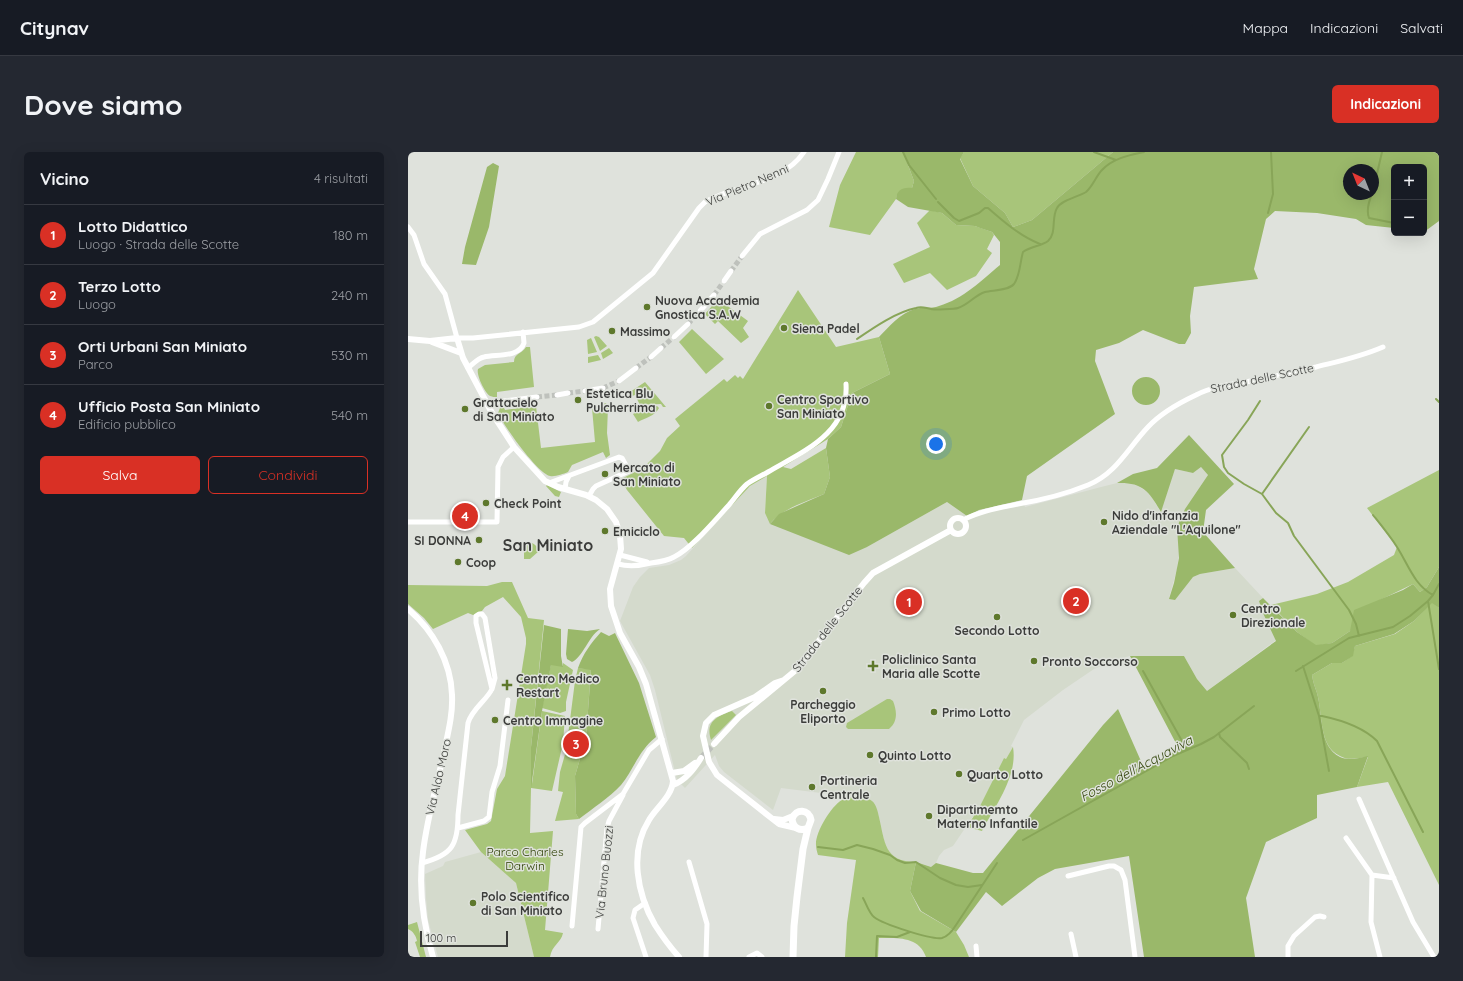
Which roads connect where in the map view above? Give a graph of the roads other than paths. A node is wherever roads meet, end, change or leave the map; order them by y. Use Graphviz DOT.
graph roads {
  1 [pos="804,152"];
  2 [pos="839,152"];
  3 [pos="408,227"];
  4 [pos="742,256"];
  5 [pos="731,271"];
  6 [pos="724,280"];
  7 [pos="714,295"];
  8 [pos="700,311"];
  9 [pos="688,324"];
  10 [pos="523,332"];
  11 [pos="674,337"];
  12 [pos="458,338"];
  13 [pos="408,339"];
  14 [pos="430,341"];
  15 [pos="1383,347"];
  16 [pos="661,348"];
  17 [pos="461,353"];
  18 [pos="651,357"];
  19 [pos="468,368"];
  20 [pos="636,368"];
  21 [pos="619,381"];
  22 [pos="846,384"];
  23 [pos="604,388"];
  24 [pos="585,391"];
  25 [pos="568,393"];
  26 [pos="557,394"];
  27 [pos="537,397"];
  28 [pos="487,403"];
  29 [pos="514,447"];
  30 [pos="569,476"];
  31 [pos="549,483"];
  32 [pos="565,489"];
  33 [pos="589,496"];
  34 [pos="963,520"];
  35 [pos="408,522"];
  36 [pos="951,530"];
  37 [pos="620,555"];
  38 [pos="652,563"];
  39 [pos="618,564"];
  40 [pos="408,609"];
  41 [pos="785,680"];
  42 [pos="492,689"];
  43 [pos="508,700"];
  44 [pos="734,706"];
  45 [pos="746,712"];
  46 [pos="662,739"];
  47 [pos="714,744"];
  48 [pos="672,774"];
  49 [pos="673,785"];
  50 [pos="623,794"];
  51 [pos="1359,799"];
  52 [pos="793,816"];
  53 [pos="774,819"];
  54 [pos="458,828"];
  55 [pos="797,828"];
  56 [pos="808,828"];
  57 [pos="1346,838"];
  58 [pos="803,849"];
  59 [pos="689,862"];
  60 [pos="422,863"];
  61 [pos="1372,875"];
  62 [pos="1068,876"];
  63 [pos="1394,878"];
  64 [pos="645,903"];
  65 [pos="1324,918"];
  66 [pos="572,926"];
  67 [pos="598,928"];
  68 [pos="1071,934"];
  69 [pos="976,946"];
  70 [pos="433,957"];
  71 [pos="646,957"];
  72 [pos="679,957"];
  73 [pos="706,957"];
  74 [pos="749,957"];
  75 [pos="762,957"];
  76 [pos="793,957"];
  77 [pos="977,957"];
  78 [pos="1076,957"];
  79 [pos="1135,957"];
  80 [pos="1288,957"];
  81 [pos="1380,957"];
  82 [pos="1434,957"];
  1 -- 10 [label="street, Via Pietro Nenni"];
  2 -- 4 [label="street"];
  3 -- 12 [label="street"];
  5 -- 6 [label="street"];
  7 -- 8 [label="street"];
  9 -- 11 [label="street"];
  10 -- 12 [label="street, Via Pietro Nenni"];
  10 -- 19 [label="street"];
  12 -- 14 [label="street"];
  12 -- 17 [label="street"];
  13 -- 14 [label="street"];
  14 -- 17 [label="street"];
  15 -- 34 [label="street, Strada delle Scotte"];
  16 -- 18 [label="street"];
  17 -- 19 [label="street"];
  19 -- 28 [label="street"];
  20 -- 21 [label="street"];
  22 -- 38 [label="street"];
  23 -- 24 [label="street"];
  25 -- 26 [label="street"];
  27 -- 28 [label="street"];
  28 -- 29 [label="street"];
  29 -- 31 [label="street"];
  29 -- 35 [label="street"];
  30 -- 31 [label="street"];
  30 -- 32 [label="street"];
  30 -- 33 [label="street"];
  31 -- 32 [label="street"];
  32 -- 33 [label="street"];
  33 -- 37 [label="street"];
  34 -- 36 [label="street, Strada delle Scotte"];
  34 -- 36 [label="street, Strada delle Scotte"];
  36 -- 41 [label="street, Strada delle Scotte"];
  37 -- 38 [label="street"];
  37 -- 39 [label="street"];
  38 -- 39 [label="street"];
  39 -- 46 [label="street"];
  40 -- 60 [label="street, Via Aldo Moro"];
  41 -- 44 [label="street"];
  41 -- 45 [label="street, Strada delle Scotte"];
  42 -- 42 [label="street"];
  42 -- 54 [label="street"];
  43 -- 54 [label="street"];
  44 -- 45 [label="street"];
  44 -- 53 [label="street"];
  45 -- 47 [label="street, Strada delle Scotte"];
  46 -- 48 [label="street"];
  46 -- 50 [label="street, Via Bruno Buozzi"];
  48 -- 49 [label="street"];
  48 -- 49 [label="street"];
  49 -- 64 [label="street"];
  50 -- 66 [label="street, Via Bruno Buozzi"];
  50 -- 67 [label="street, Via Bruno Buozzi"];
  51 -- 63 [label="street"];
  52 -- 53 [label="street"];
  52 -- 55 [label="main road"];
  52 -- 56 [label="main road"];
  53 -- 55 [label="street"];
  54 -- 60 [label="street"];
  55 -- 56 [label="main road"];
  55 -- 58 [label="main road"];
  56 -- 58 [label="main road"];
  57 -- 61 [label="street"];
  58 -- 76 [label="main road"];
  59 -- 73 [label="street"];
  60 -- 70 [label="street, Via Aldo Moro"];
  61 -- 63 [label="street"];
  61 -- 81 [label="street"];
  62 -- 79 [label="street"];
  63 -- 82 [label="street"];
  64 -- 71 [label="street"];
  64 -- 72 [label="street"];
  65 -- 80 [label="street"];
  68 -- 78 [label="street"];
  69 -- 77 [label="street"];
  74 -- 75 [label="street"];
}
